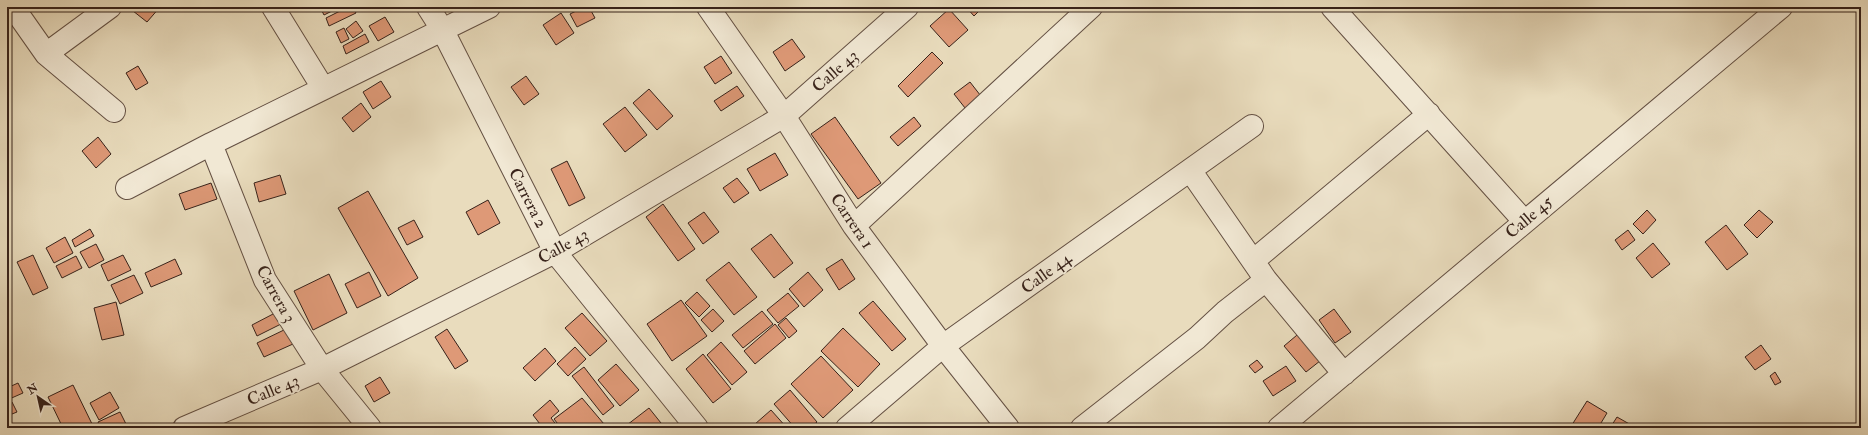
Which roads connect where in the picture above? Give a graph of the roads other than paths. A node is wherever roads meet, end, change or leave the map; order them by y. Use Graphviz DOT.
graph roads {
  1 [pos="13,7"];
  2 [pos="110,7"];
  3 [pos="273,7"];
  4 [pos="428,7"];
  5 [pos="489,7"];
  6 [pos="708,7"];
  7 [pos="907,7"];
  8 [pos="1091,7"];
  9 [pos="1332,7"];
  10 [pos="1781,7"];
  11 [pos="442,29"];
  12 [pos="46,54"];
  13 [pos="323,88"];
  14 [pos="114,111"];
  15 [pos="1428,114"];
  16 [pos="784,116"];
  17 [pos="1252,126"];
  18 [pos="211,144"];
  19 [pos="1190,170"];
  20 [pos="127,188"];
  21 [pos="1524,221"];
  22 [pos="854,226"];
  23 [pos="555,252"];
  24 [pos="1253,261"];
  25 [pos="1266,280"];
  26 [pos="943,346"];
  27 [pos="322,369"];
  28 [pos="1344,374"];
  29 [pos="184,428"];
  30 [pos="370,428"];
  31 [pos="697,428"];
  32 [pos="847,428"];
  33 [pos="1008,428"];
  34 [pos="1082,428"];
  35 [pos="1278,428"];
  1 -- 12 [label="street"];
  2 -- 12 [label="street"];
  3 -- 13 [label="street"];
  4 -- 11 [label="street, Carrera 2"];
  5 -- 11 [label="street"];
  6 -- 16 [label="street, Carrera 1"];
  7 -- 16 [label="street, Calle 43"];
  8 -- 22 [label="street"];
  9 -- 15 [label="street"];
  10 -- 21 [label="street, Calle 45"];
  11 -- 13 [label="street"];
  11 -- 23 [label="street, Carrera 2"];
  12 -- 14 [label="street"];
  13 -- 18 [label="street"];
  15 -- 21 [label="street"];
  15 -- 24 [label="street"];
  16 -- 22 [label="street, Carrera 1"];
  16 -- 23 [label="street, Calle 43"];
  17 -- 19 [label="street, Calle 44"];
  18 -- 20 [label="street"];
  18 -- 27 [label="street, Carrera 3"];
  19 -- 24 [label="street"];
  19 -- 26 [label="street, Calle 44"];
  21 -- 28 [label="street, Calle 45"];
  22 -- 26 [label="street, Carrera 1"];
  23 -- 27 [label="street, Calle 43"];
  23 -- 31 [label="street, Carrera 2"];
  24 -- 25 [label="street"];
  25 -- 28 [label="street"];
  25 -- 34 [label="street"];
  26 -- 32 [label="street, Calle 44"];
  26 -- 33 [label="street, Carrera 1"];
  27 -- 29 [label="street, Calle 43"];
  27 -- 30 [label="street, Carrera 3"];
  28 -- 35 [label="street, Calle 45"];
}
